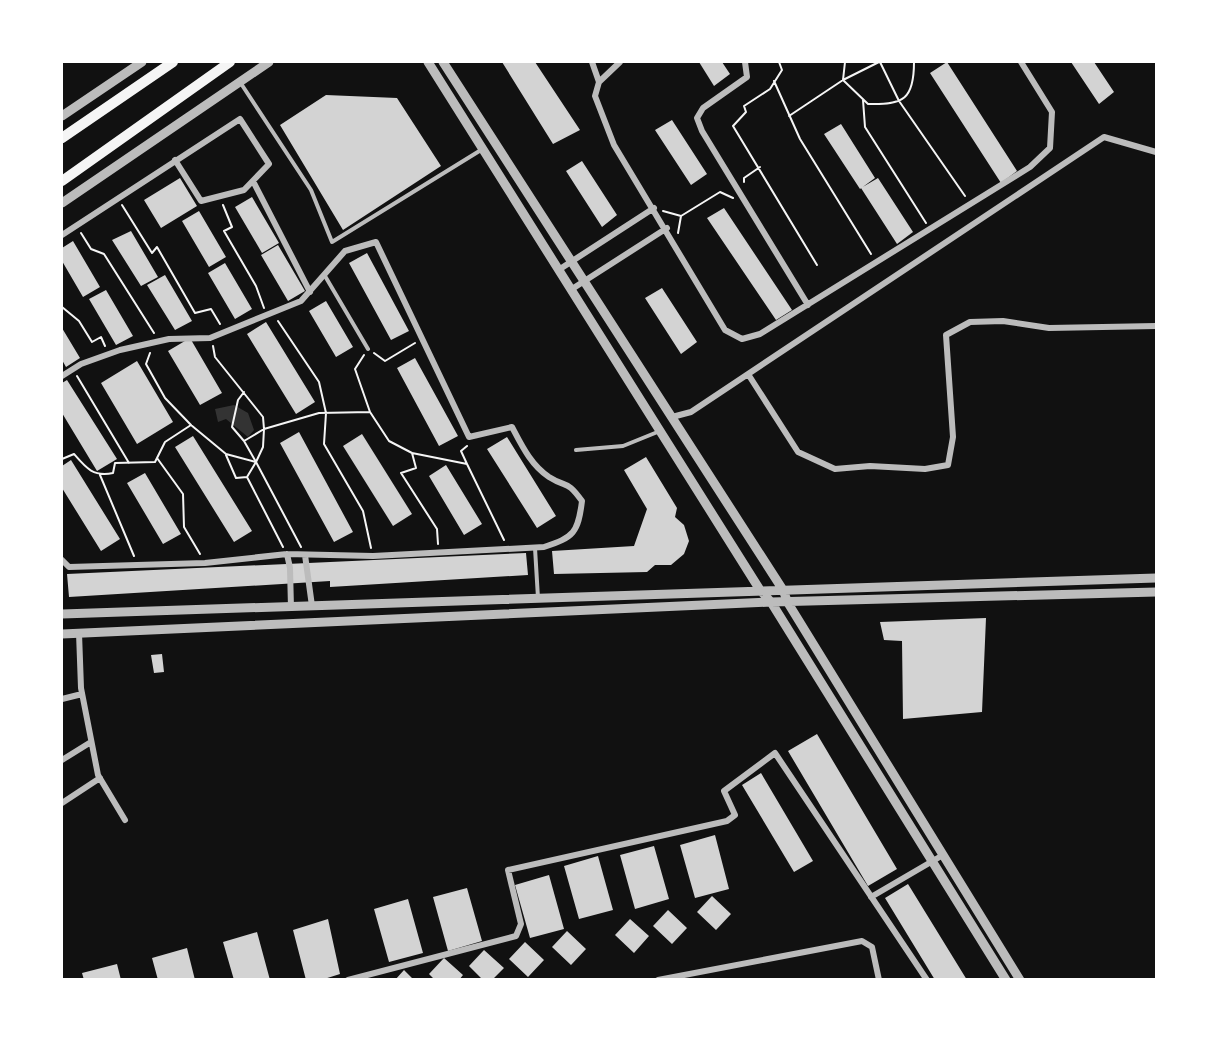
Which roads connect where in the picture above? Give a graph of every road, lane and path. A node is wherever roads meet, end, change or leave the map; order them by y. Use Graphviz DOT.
graph roads {
  1 [pos="142,62"];
  2 [pos="173,62"];
  3 [pos="230,62"];
  4 [pos="269,62"];
  5 [pos="428,62"];
  6 [pos="443,62"];
  7 [pos="592,62"];
  8 [pos="620,62"];
  9 [pos="746,62"];
  10 [pos="780,62"];
  11 [pos="845,62"];
  12 [pos="880,62"];
  13 [pos="914,62"];
  14 [pos="1022,62"];
  15 [pos="843,80"];
  16 [pos="774,81"];
  17 [pos="240,82"];
  18 [pos="599,82"];
  19 [pos="863,100"];
  20 [pos="899,101"];
  21 [pos="62,116"];
  22 [pos="789,116"];
  23 [pos="62,138"];
  24 [pos="484,148"];
  25 [pos="1156,152"];
  26 [pos="175,160"];
  27 [pos="760,167"];
  28 [pos="62,181"];
  29 [pos="253,181"];
  30 [pos="220,196"];
  31 [pos="740,196"];
  32 [pos="117,198"];
  33 [pos="62,203"];
  34 [pos="971,204"];
  35 [pos="654,208"];
  36 [pos="681,216"];
  37 [pos="76,226"];
  38 [pos="667,228"];
  39 [pos="931,230"];
  40 [pos="62,235"];
  41 [pos="572,262"];
  42 [pos="877,264"];
  43 [pos="817,266"];
  44 [pos="560,269"];
  45 [pos="325,276"];
  46 [pos="585,282"];
  47 [pos="572,289"];
  48 [pos="310,292"];
  49 [pos="808,305"];
  50 [pos="62,307"];
  51 [pos="269,312"];
  52 [pos="1156,326"];
  53 [pos="224,332"];
  54 [pos="210,338"];
  55 [pos="421,339"];
  56 [pos="156,342"];
  57 [pos="368,349"];
  58 [pos="108,354"];
  59 [pos="76,367"];
  60 [pos="748,374"];
  61 [pos="62,376"];
  62 [pos="244,392"];
  63 [pos="370,412"];
  64 [pos="326,413"];
  65 [pos="672,417"];
  66 [pos="191,425"];
  67 [pos="264,429"];
  68 [pos="661,431"];
  69 [pos="480,434"];
  70 [pos="244,441"];
  71 [pos="576,450"];
  72 [pos="412,453"];
  73 [pos="226,454"];
  74 [pos="157,458"];
  75 [pos="62,459"];
  76 [pos="256,462"];
  77 [pos="129,463"];
  78 [pos="467,464"];
  79 [pos="100,475"];
  80 [pos="247,477"];
  81 [pos="536,548"];
  82 [pos="509,551"];
  83 [pos="438,552"];
  84 [pos="287,554"];
  85 [pos="305,555"];
  86 [pos="373,556"];
  87 [pos="62,560"];
  88 [pos="205,563"];
  89 [pos="139,567"];
  90 [pos="1156,578"];
  91 [pos="760,590"];
  92 [pos="783,590"];
  93 [pos="1156,592"];
  94 [pos="538,598"];
  95 [pos="771,602"];
  96 [pos="788,603"];
  97 [pos="312,606"];
  98 [pos="291,608"];
  99 [pos="62,614"];
  100 [pos="79,633"];
  101 [pos="62,634"];
  102 [pos="82,694"];
  103 [pos="62,699"];
  104 [pos="91,742"];
  105 [pos="62,760"];
  106 [pos="100,778"];
  107 [pos="62,803"];
  108 [pos="125,820"];
  109 [pos="943,855"];
  110 [pos="931,860"];
  111 [pos="872,897"];
  112 [pos="348,980"];
  113 [pos="658,980"];
  114 [pos="879,980"];
  115 [pos="927,980"];
  116 [pos="1006,980"];
  117 [pos="1020,980"];
  1 -- 21 [label="street"];
  2 -- 23 [label="main road"];
  3 -- 28 [label="main road"];
  4 -- 17 [label="street"];
  5 -- 24 [label="street"];
  6 -- 41 [label="street"];
  7 -- 18 [label="street"];
  8 -- 18 [label="street"];
  9 -- 31 [label="street"];
  10 -- 16 [label="path"];
  11 -- 15 [label="path"];
  12 -- 15 [label="path"];
  12 -- 20 [label="path"];
  13 -- 20 [label="path"];
  14 -- 34 [label="street"];
  15 -- 19 [label="path"];
  15 -- 22 [label="path"];
  16 -- 22 [label="path"];
  16 -- 27 [label="path"];
  17 -- 24 [label="lane"];
  17 -- 33 [label="street"];
  18 -- 35 [label="street"];
  19 -- 20 [label="path"];
  19 -- 39 [label="path"];
  20 -- 34 [label="path"];
  22 -- 42 [label="path"];
  24 -- 44 [label="street"];
  25 -- 60 [label="street"];
  26 -- 29 [label="street"];
  26 -- 30 [label="street"];
  26 -- 32 [label="street"];
  27 -- 31 [label="path"];
  27 -- 43 [label="path"];
  29 -- 30 [label="street"];
  29 -- 48 [label="street"];
  30 -- 51 [label="path"];
  31 -- 36 [label="path"];
  31 -- 49 [label="street"];
  32 -- 37 [label="street"];
  32 -- 53 [label="path"];
  34 -- 39 [label="street"];
  35 -- 36 [label="path"];
  35 -- 38 [label="street"];
  35 -- 41 [label="street"];
  36 -- 38 [label="path"];
  37 -- 40 [label="street"];
  37 -- 56 [label="path"];
  38 -- 46 [label="street"];
  38 -- 49 [label="street"];
  39 -- 42 [label="street"];
  41 -- 44 [label="street"];
  41 -- 46 [label="street"];
  42 -- 49 [label="street"];
  44 -- 47 [label="street"];
  45 -- 48 [label="street"];
  45 -- 55 [label="street"];
  45 -- 57 [label="lane"];
  46 -- 47 [label="street"];
  46 -- 65 [label="street"];
  47 -- 68 [label="street"];
  48 -- 51 [label="street"];
  50 -- 58 [label="path"];
  51 -- 53 [label="street"];
  51 -- 64 [label="path"];
  52 -- 60 [label="street"];
  53 -- 54 [label="street"];
  54 -- 56 [label="street"];
  54 -- 62 [label="path"];
  55 -- 57 [label="path"];
  55 -- 69 [label="street"];
  56 -- 58 [label="street"];
  56 -- 66 [label="path"];
  57 -- 63 [label="path"];
  58 -- 59 [label="street"];
  59 -- 61 [label="street"];
  59 -- 77 [label="path"];
  60 -- 65 [label="street"];
  62 -- 67 [label="path"];
  62 -- 70 [label="path"];
  63 -- 64 [label="path"];
  63 -- 72 [label="path"];
  64 -- 67 [label="path"];
  64 -- 86 [label="path"];
  65 -- 92 [label="street"];
  66 -- 73 [label="path"];
  66 -- 74 [label="path"];
  67 -- 70 [label="path"];
  67 -- 76 [label="path"];
  68 -- 71 [label="lane"];
  68 -- 91 [label="street"];
  69 -- 78 [label="path"];
  69 -- 81 [label="street"];
  70 -- 76 [label="path"];
  72 -- 78 [label="path"];
  72 -- 83 [label="path"];
  73 -- 76 [label="path"];
  73 -- 80 [label="path"];
  74 -- 77 [label="path"];
  74 -- 88 [label="path"];
  75 -- 79 [label="path"];
  76 -- 80 [label="path"];
  76 -- 85 [label="path"];
  77 -- 79 [label="path"];
  78 -- 82 [label="path"];
  79 -- 89 [label="path"];
  80 -- 84 [label="path"];
  81 -- 82 [label="street"];
  81 -- 94 [label="lane"];
  82 -- 83 [label="street"];
  83 -- 86 [label="street"];
  84 -- 85 [label="street"];
  84 -- 88 [label="street"];
  84 -- 98 [label="street"];
  85 -- 86 [label="street"];
  85 -- 97 [label="street"];
  87 -- 89 [label="street"];
  88 -- 89 [label="street"];
  90 -- 92 [label="street"];
  91 -- 92 [label="street"];
  91 -- 94 [label="street"];
  91 -- 95 [label="street"];
  92 -- 96 [label="street"];
  93 -- 96 [label="street"];
  94 -- 97 [label="street"];
  95 -- 96 [label="street"];
  95 -- 100 [label="street"];
  95 -- 110 [label="street"];
  96 -- 109 [label="street"];
  97 -- 98 [label="street"];
  98 -- 99 [label="street"];
  100 -- 101 [label="street"];
  100 -- 102 [label="street"];
  102 -- 103 [label="street"];
  102 -- 104 [label="street"];
  104 -- 105 [label="street"];
  104 -- 106 [label="street"];
  106 -- 107 [label="street"];
  106 -- 108 [label="street"];
  109 -- 110 [label="street"];
  109 -- 117 [label="street"];
  110 -- 111 [label="street"];
  110 -- 116 [label="street"];
  111 -- 112 [label="street"];
  111 -- 115 [label="street"];
  113 -- 114 [label="street"];
}
